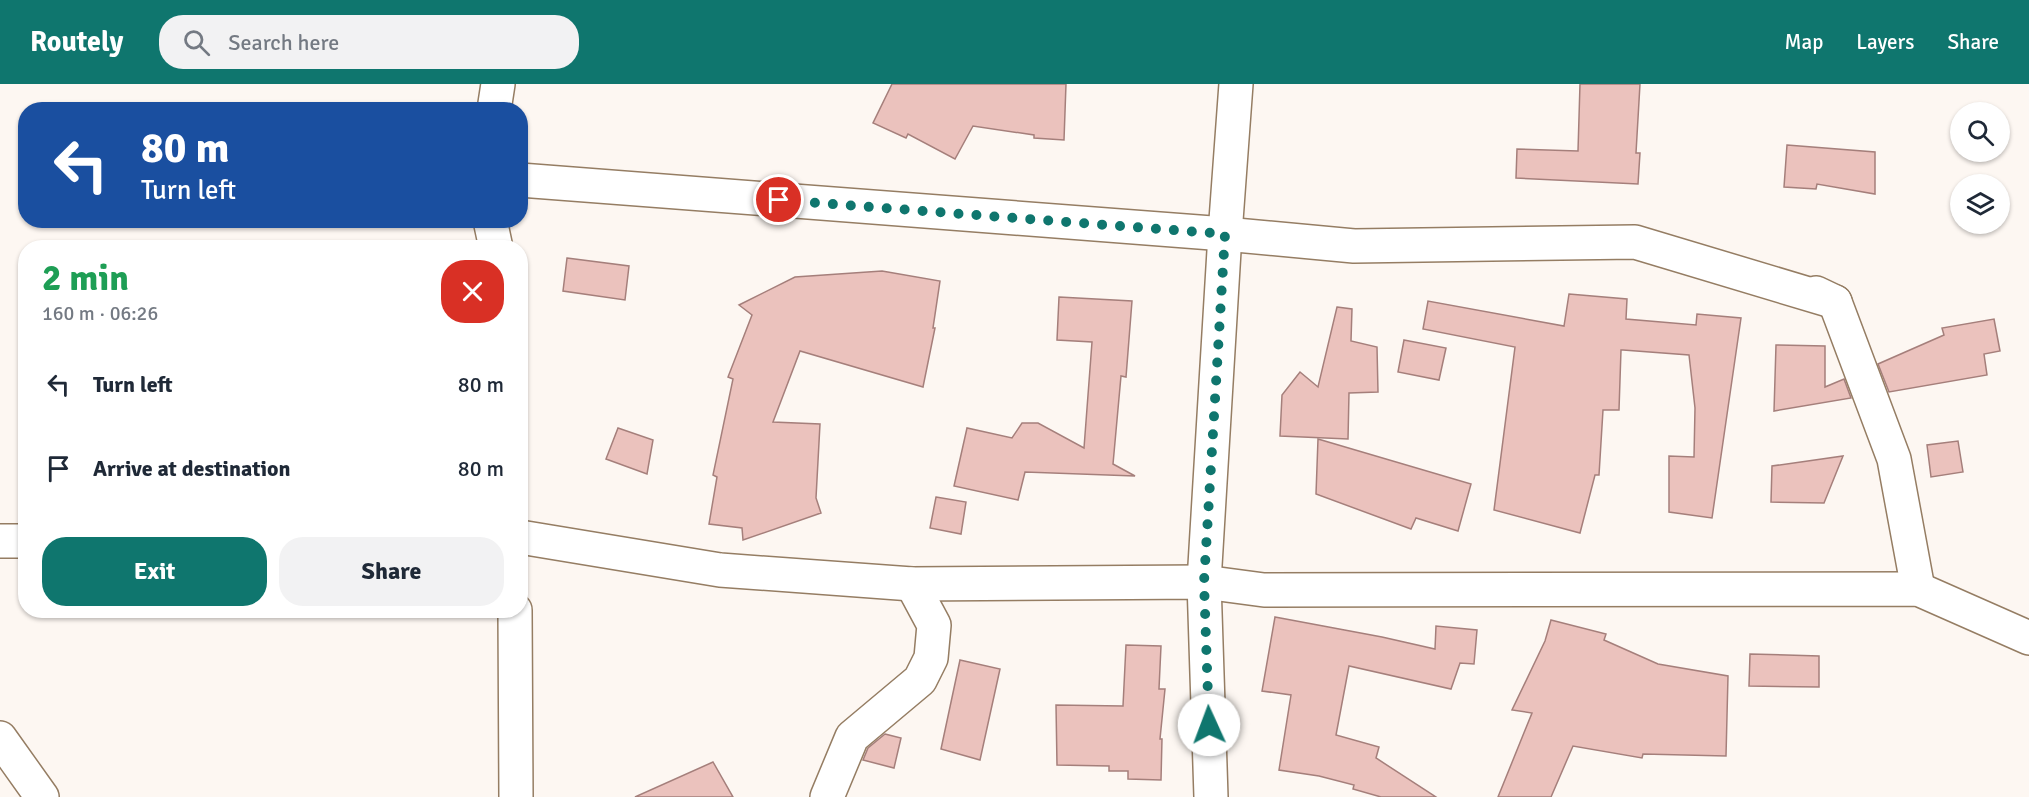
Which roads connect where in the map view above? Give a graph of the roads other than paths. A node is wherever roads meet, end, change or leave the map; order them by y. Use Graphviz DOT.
graph roads {
  1 [pos="498,84"];
  2 [pos="1236,84"];
  3 [pos="495,102"];
  4 [pos="528,181"];
  5 [pos="1225,234"];
  6 [pos="1777,274"];
  7 [pos="1835,302"];
  8 [pos="528,538"];
  9 [pos="0,541"];
  10 [pos="18,541"];
  11 [pos="1204,582"];
  12 [pos="912,584"];
  13 [pos="1918,589"];
  14 [pos="515,618"];
  15 [pos="2029,638"];
  16 [pos="0,738"];
  17 [pos="42,797"];
  18 [pos="516,797"];
  19 [pos="827,797"];
  20 [pos="1211,797"];
  1 -- 3 [label="street"];
  2 -- 5 [label="street"];
  4 -- 5 [label="street"];
  5 -- 7 [label="street"];
  5 -- 11 [label="street"];
  6 -- 7 [label="street"];
  7 -- 13 [label="street"];
  8 -- 12 [label="street"];
  9 -- 10 [label="street"];
  11 -- 12 [label="street"];
  11 -- 13 [label="street"];
  11 -- 20 [label="street"];
  12 -- 19 [label="street"];
  13 -- 15 [label="street"];
  14 -- 18 [label="street"];
  16 -- 17 [label="street"];
}
